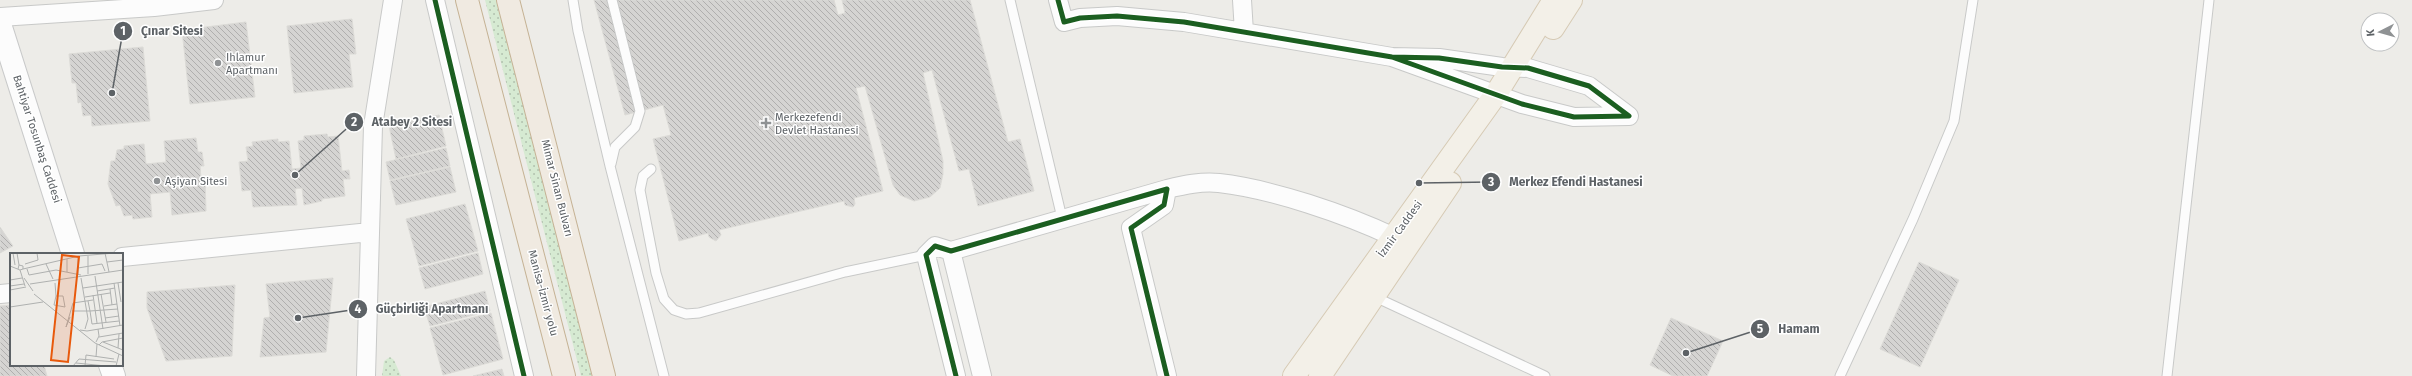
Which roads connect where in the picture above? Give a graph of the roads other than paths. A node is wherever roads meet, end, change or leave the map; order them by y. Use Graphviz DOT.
graph roads {
  1 [pos="214,0"];
  2 [pos="394,0"];
  3 [pos="435,0"];
  4 [pos="467,0"];
  5 [pos="508,0"];
  6 [pos="573,0"];
  7 [pos="612,0"];
  8 [pos="1010,0"];
  9 [pos="1058,0"];
  10 [pos="1242,0"];
  11 [pos="1554,0"];
  12 [pos="1571,0"];
  13 [pos="1973,0"];
  14 [pos="2209,0"];
  15 [pos="0,17"];
  16 [pos="0,24"];
  17 [pos="1244,32"];
  18 [pos="1392,57"];
  19 [pos="1521,68"];
  20 [pos="1501,97"];
  21 [pos="610,166"];
  22 [pos="651,169"];
  23 [pos="555,179"];
  24 [pos="1168,188"];
  25 [pos="521,210"];
  26 [pos="1062,218"];
  27 [pos="370,232"];
  28 [pos="1401,242"];
  29 [pos="951,251"];
  30 [pos="73,253"];
  31 [pos="926,255"];
  32 [pos="123,257"];
  33 [pos="10,293"];
  34 [pos="0,294"];
  35 [pos="1375,297"];
  36 [pos="110,366"];
  37 [pos="114,376"];
  38 [pos="366,376"];
  39 [pos="524,376"];
  40 [pos="556,376"];
  41 [pos="564,376"];
  42 [pos="604,376"];
  43 [pos="620,376"];
  44 [pos="664,376"];
  45 [pos="956,376"];
  46 [pos="982,376"];
  47 [pos="1166,376"];
  48 [pos="1294,376"];
  49 [pos="1320,376"];
  50 [pos="1545,376"];
  51 [pos="1840,376"];
  52 [pos="2167,376"];
  1 -- 15 [label="street"];
  2 -- 27 [label="street"];
  3 -- 39 [label="street"];
  4 -- 25 [label="highway"];
  5 -- 23 [label="highway, Mimar Sinan Bulvarı"];
  6 -- 21 [label="lane"];
  7 -- 21 [label="lane"];
  8 -- 26 [label="lane"];
  9 -- 17 [label="street"];
  10 -- 17 [label="street"];
  11 -- 19 [label="main road, İzmir Caddesi"];
  12 -- 19 [label="main road, İzmir Caddesi"];
  13 -- 51 [label="lane"];
  14 -- 52 [label="lane"];
  16 -- 30 [label="street, Bahtiyar Tosunbaş Caddesi"];
  17 -- 18 [label="street"];
  18 -- 19 [label="street"];
  18 -- 20 [label="street"];
  19 -- 20 [label="main road, İzmir Caddesi"];
  19 -- 20 [label="street"];
  20 -- 28 [label="main road, İzmir Caddesi"];
  21 -- 44 [label="lane"];
  22 -- 31 [label="lane"];
  23 -- 42 [label="highway, Mimar Sinan Bulvarı"];
  23 -- 43 [label="highway"];
  24 -- 26 [label="street"];
  24 -- 28 [label="street"];
  24 -- 47 [label="street"];
  25 -- 40 [label="highway"];
  25 -- 41 [label="highway, Manisa-İzmir yolu"];
  26 -- 29 [label="street"];
  27 -- 32 [label="street"];
  27 -- 38 [label="street"];
  28 -- 35 [label="main road, İzmir Caddesi"];
  28 -- 48 [label="main road, İzmir Caddesi"];
  29 -- 31 [label="street"];
  29 -- 46 [label="street"];
  31 -- 45 [label="street"];
  33 -- 34 [label="street"];
  35 -- 49 [label="main road, İzmir Caddesi"];
  35 -- 50 [label="lane"];
  36 -- 37 [label="street"];
}
